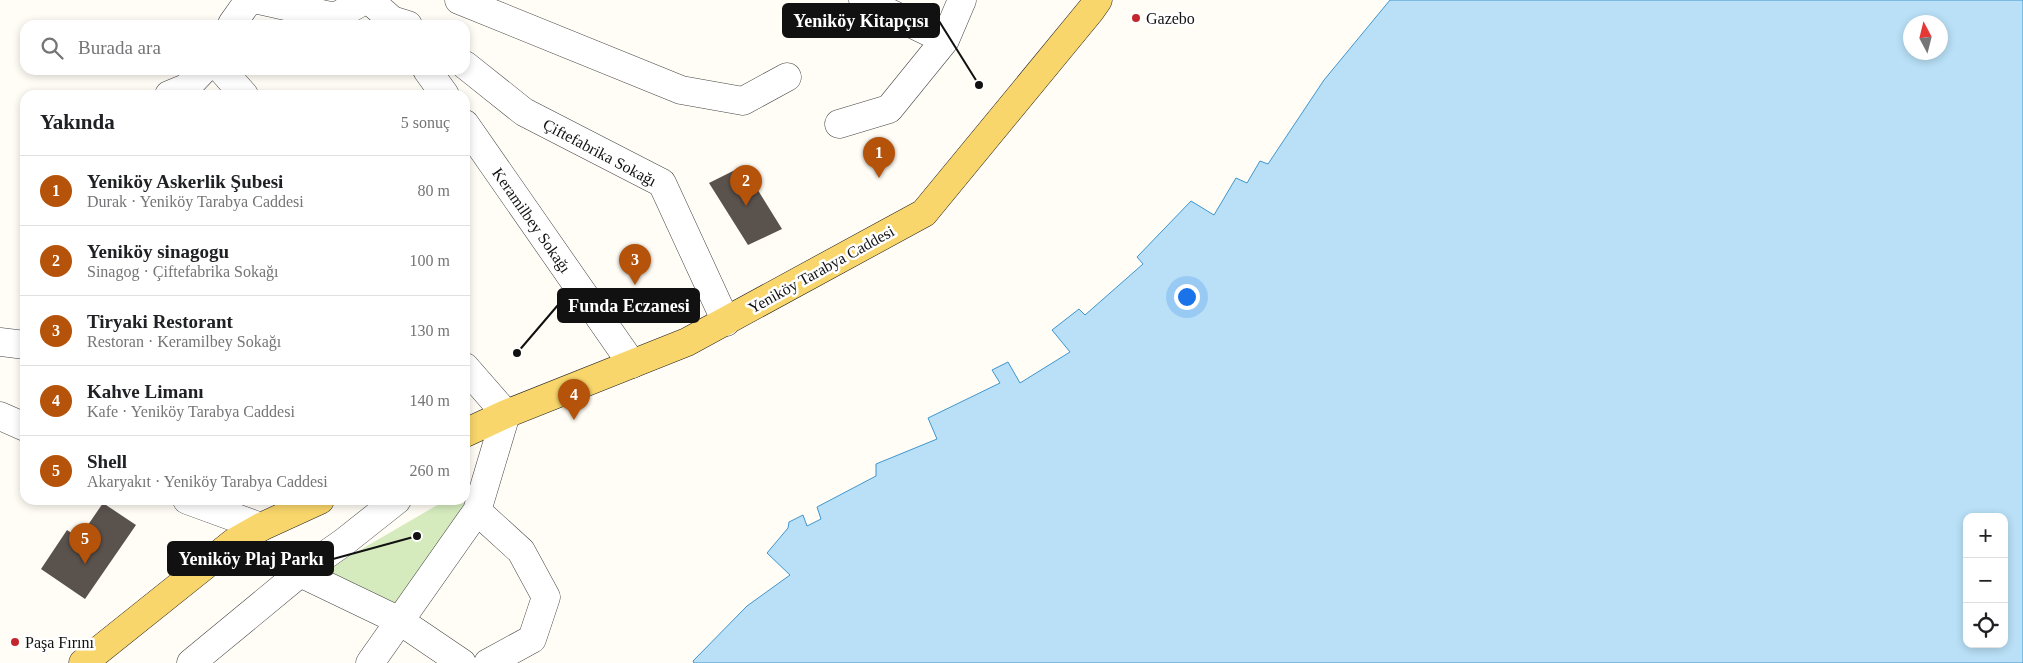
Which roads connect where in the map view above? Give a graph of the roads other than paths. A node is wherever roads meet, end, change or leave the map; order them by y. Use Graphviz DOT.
graph roads {
  1 [pos="250,0"];
  2 [pos="259,0"];
  3 [pos="365,0"];
  4 [pos="369,0"];
  5 [pos="458,0"];
  6 [pos="863,0"];
  7 [pos="962,0"];
  8 [pos="1098,0"];
  9 [pos="230,16"];
  10 [pos="395,20"];
  11 [pos="944,40"];
  12 [pos="470,68"];
  13 [pos="198,75"];
  14 [pos="226,75"];
  15 [pos="431,75"];
  16 [pos="787,77"];
  17 [pos="181,90"];
  18 [pos="240,90"];
  19 [pos="441,90"];
  20 [pos="839,124"];
  21 [pos="470,131"];
  22 [pos="726,322"];
  23 [pos="0,342"];
  24 [pos="20,344"];
  25 [pos="632,364"];
  26 [pos="470,373"];
  27 [pos="506,414"];
  28 [pos="0,416"];
  29 [pos="20,425"];
  30 [pos="470,431"];
  31 [pos="470,442"];
  32 [pos="201,505"];
  33 [pos="309,505"];
  34 [pos="391,505"];
  35 [pos="477,512"];
  36 [pos="261,527"];
  37 [pos="300,573"];
  38 [pos="400,621"];
  39 [pos="83,663"];
  40 [pos="191,663"];
  41 [pos="370,663"];
  42 [pos="462,663"];
  43 [pos="488,663"];
  1 -- 9 [label="street"];
  2 -- 3 [label="street"];
  4 -- 10 [label="street"];
  5 -- 16 [label="street"];
  6 -- 11 [label="street"];
  7 -- 11 [label="street"];
  8 -- 22 [label="main road, Yeniköy Tarabya Caddesi"];
  11 -- 20 [label="street"];
  12 -- 22 [label="street, Çiftefabrika Sokağı"];
  13 -- 17 [label="street"];
  14 -- 18 [label="street"];
  15 -- 19 [label="street"];
  21 -- 25 [label="street, Keramilbey Sokağı"];
  22 -- 25 [label="main road, Yeniköy Tarabya Caddesi"];
  23 -- 24 [label="street"];
  25 -- 27 [label="main road, Yeniköy Tarabya Caddesi"];
  26 -- 27 [label="street"];
  27 -- 30 [label="main road, Yeniköy Tarabya Caddesi"];
  27 -- 31 [label="street"];
  27 -- 35 [label="street"];
  28 -- 29 [label="street"];
  32 -- 36 [label="street"];
  33 -- 36 [label="main road"];
  34 -- 37 [label="street"];
  35 -- 38 [label="street"];
  35 -- 43 [label="street"];
  36 -- 39 [label="main road"];
  37 -- 38 [label="street"];
  37 -- 40 [label="street"];
  38 -- 41 [label="street"];
  38 -- 42 [label="street"];
}
